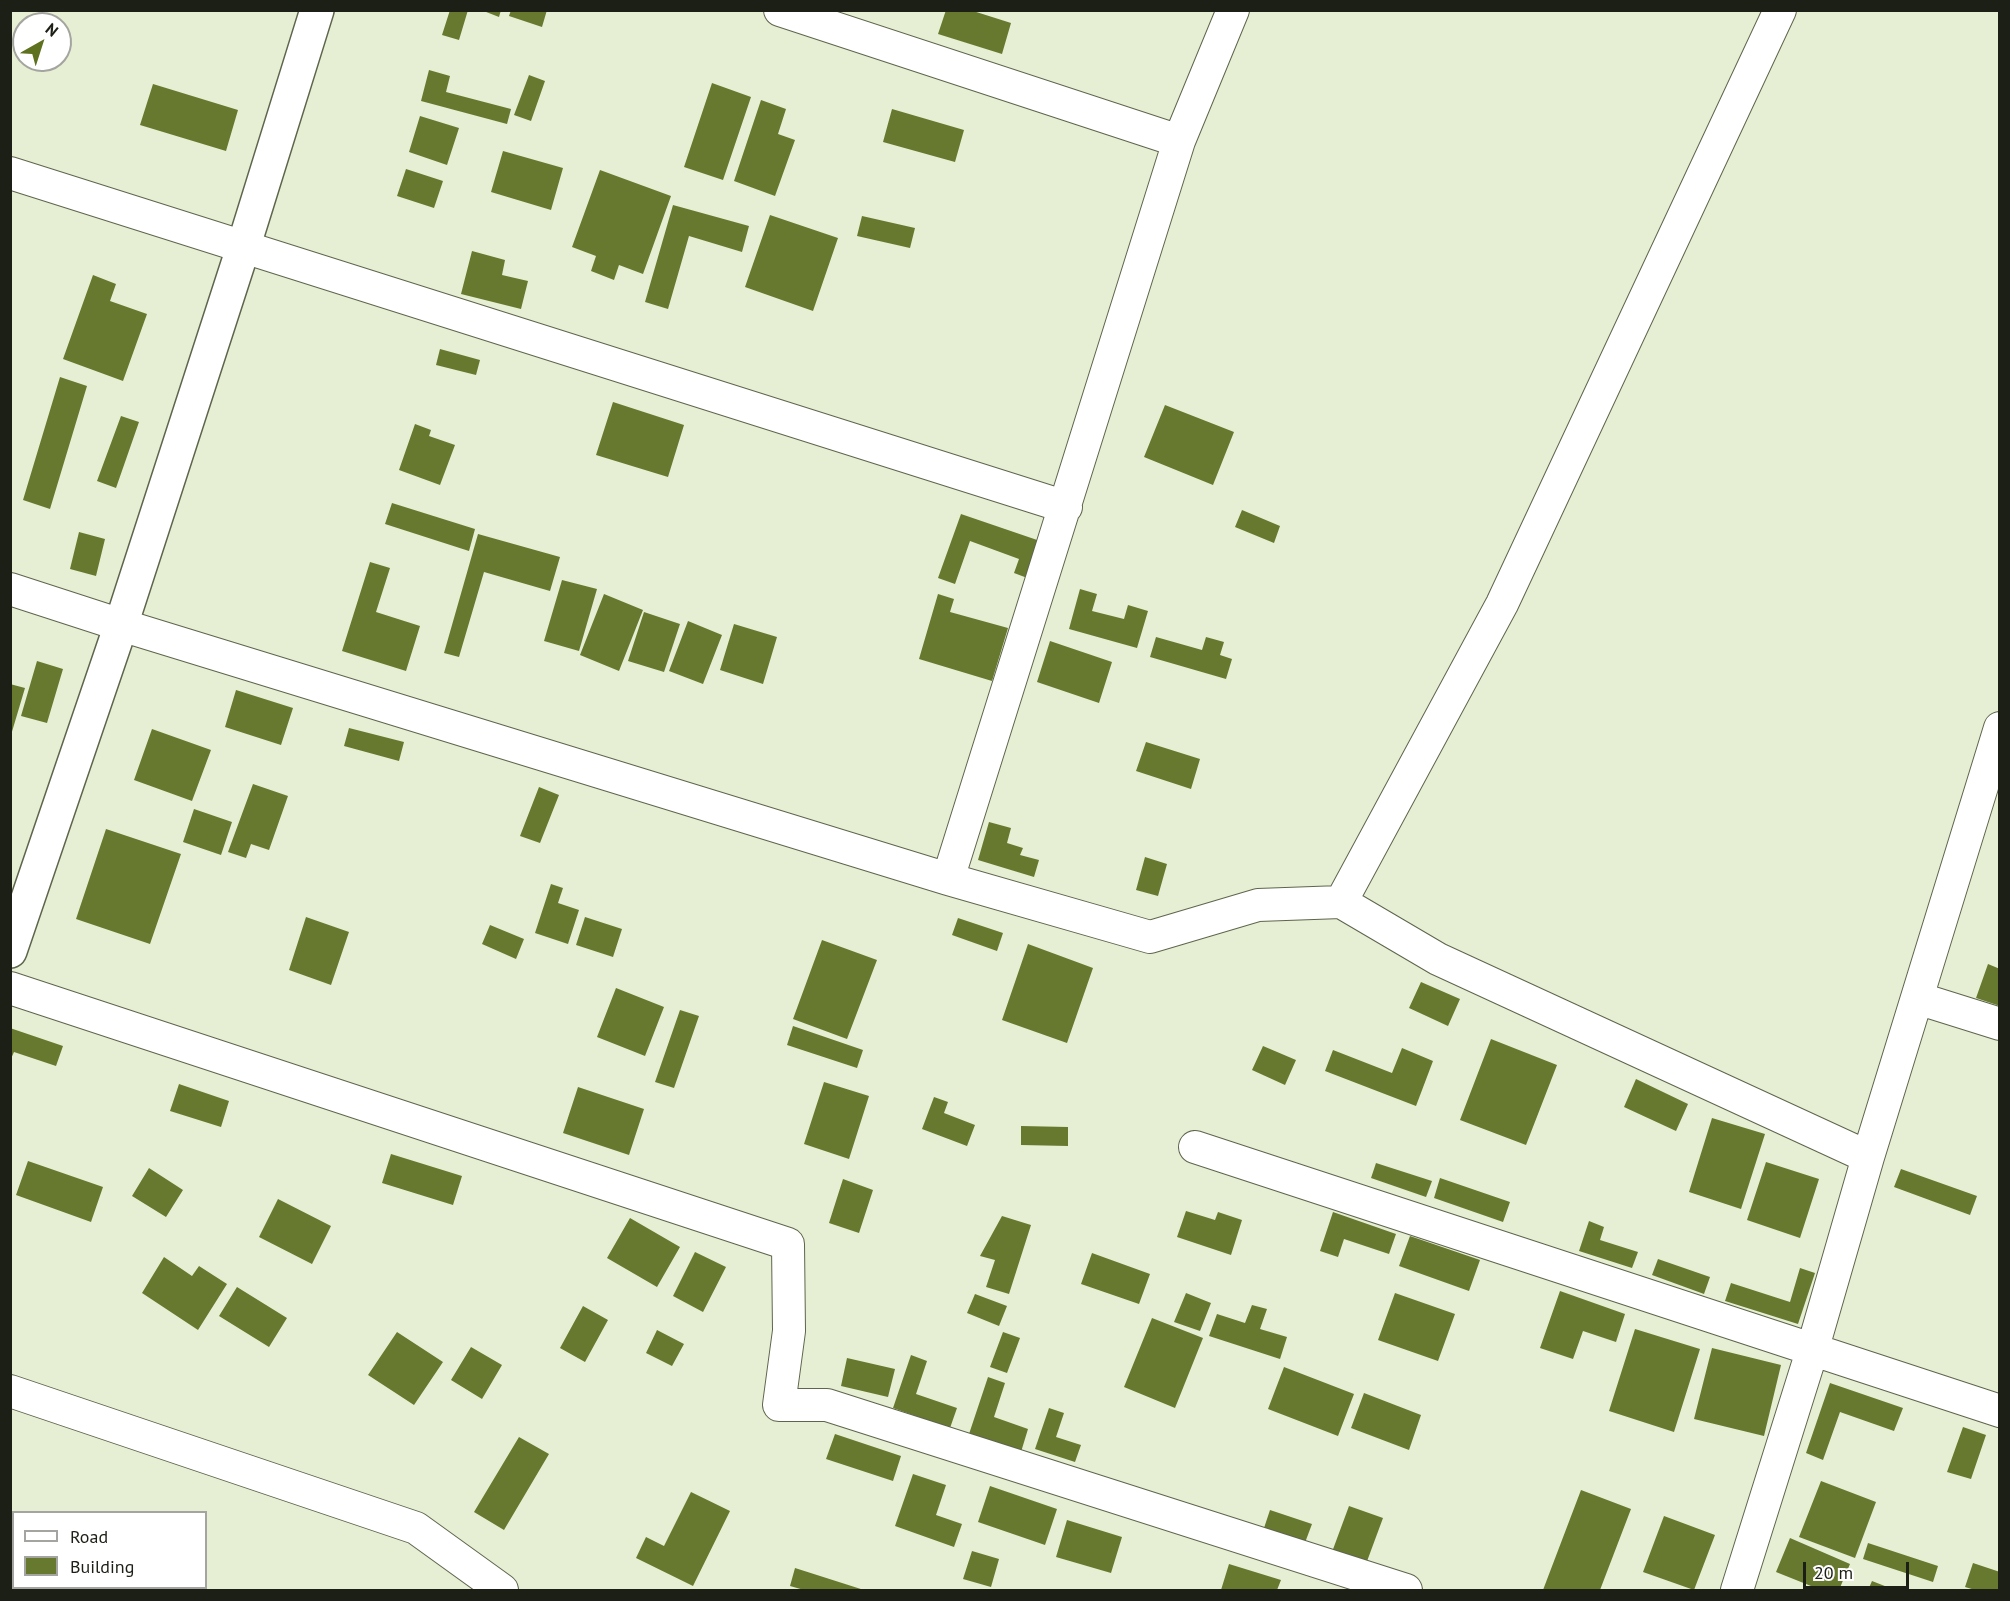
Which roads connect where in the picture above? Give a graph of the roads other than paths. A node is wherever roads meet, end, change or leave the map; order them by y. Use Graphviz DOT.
graph roads {
  1 [pos="316,10"];
  2 [pos="780,10"];
  3 [pos="1233,10"];
  4 [pos="1780,10"];
  5 [pos="1179,141"];
  6 [pos="10,173"];
  7 [pos="244,245"];
  8 [pos="1066,507"];
  9 [pos="10,589"];
  10 [pos="121,625"];
  11 [pos="2000,728"];
  12 [pos="948,879"];
  13 [pos="1341,902"];
  14 [pos="10,951"];
  15 [pos="10,988"];
  16 [pos="1917,998"];
  17 [pos="2000,1024"];
  18 [pos="1195,1147"];
  19 [pos="1868,1157"];
  20 [pos="1812,1351"];
  21 [pos="10,1391"];
  22 [pos="2000,1411"];
  23 [pos="502,1590"];
  24 [pos="1406,1590"];
  25 [pos="1737,1590"];
  1 -- 7 [label="street"];
  2 -- 5 [label="street"];
  3 -- 5 [label="street"];
  4 -- 13 [label="street"];
  5 -- 8 [label="street"];
  6 -- 7 [label="street"];
  7 -- 8 [label="street"];
  7 -- 10 [label="street"];
  8 -- 12 [label="street"];
  9 -- 10 [label="street"];
  10 -- 12 [label="street"];
  10 -- 14 [label="street"];
  11 -- 16 [label="street"];
  12 -- 13 [label="street"];
  13 -- 19 [label="street"];
  15 -- 24 [label="street"];
  16 -- 17 [label="street"];
  16 -- 19 [label="street"];
  18 -- 20 [label="street"];
  19 -- 20 [label="street"];
  20 -- 22 [label="street"];
  20 -- 25 [label="street"];
  21 -- 23 [label="street"];
}
